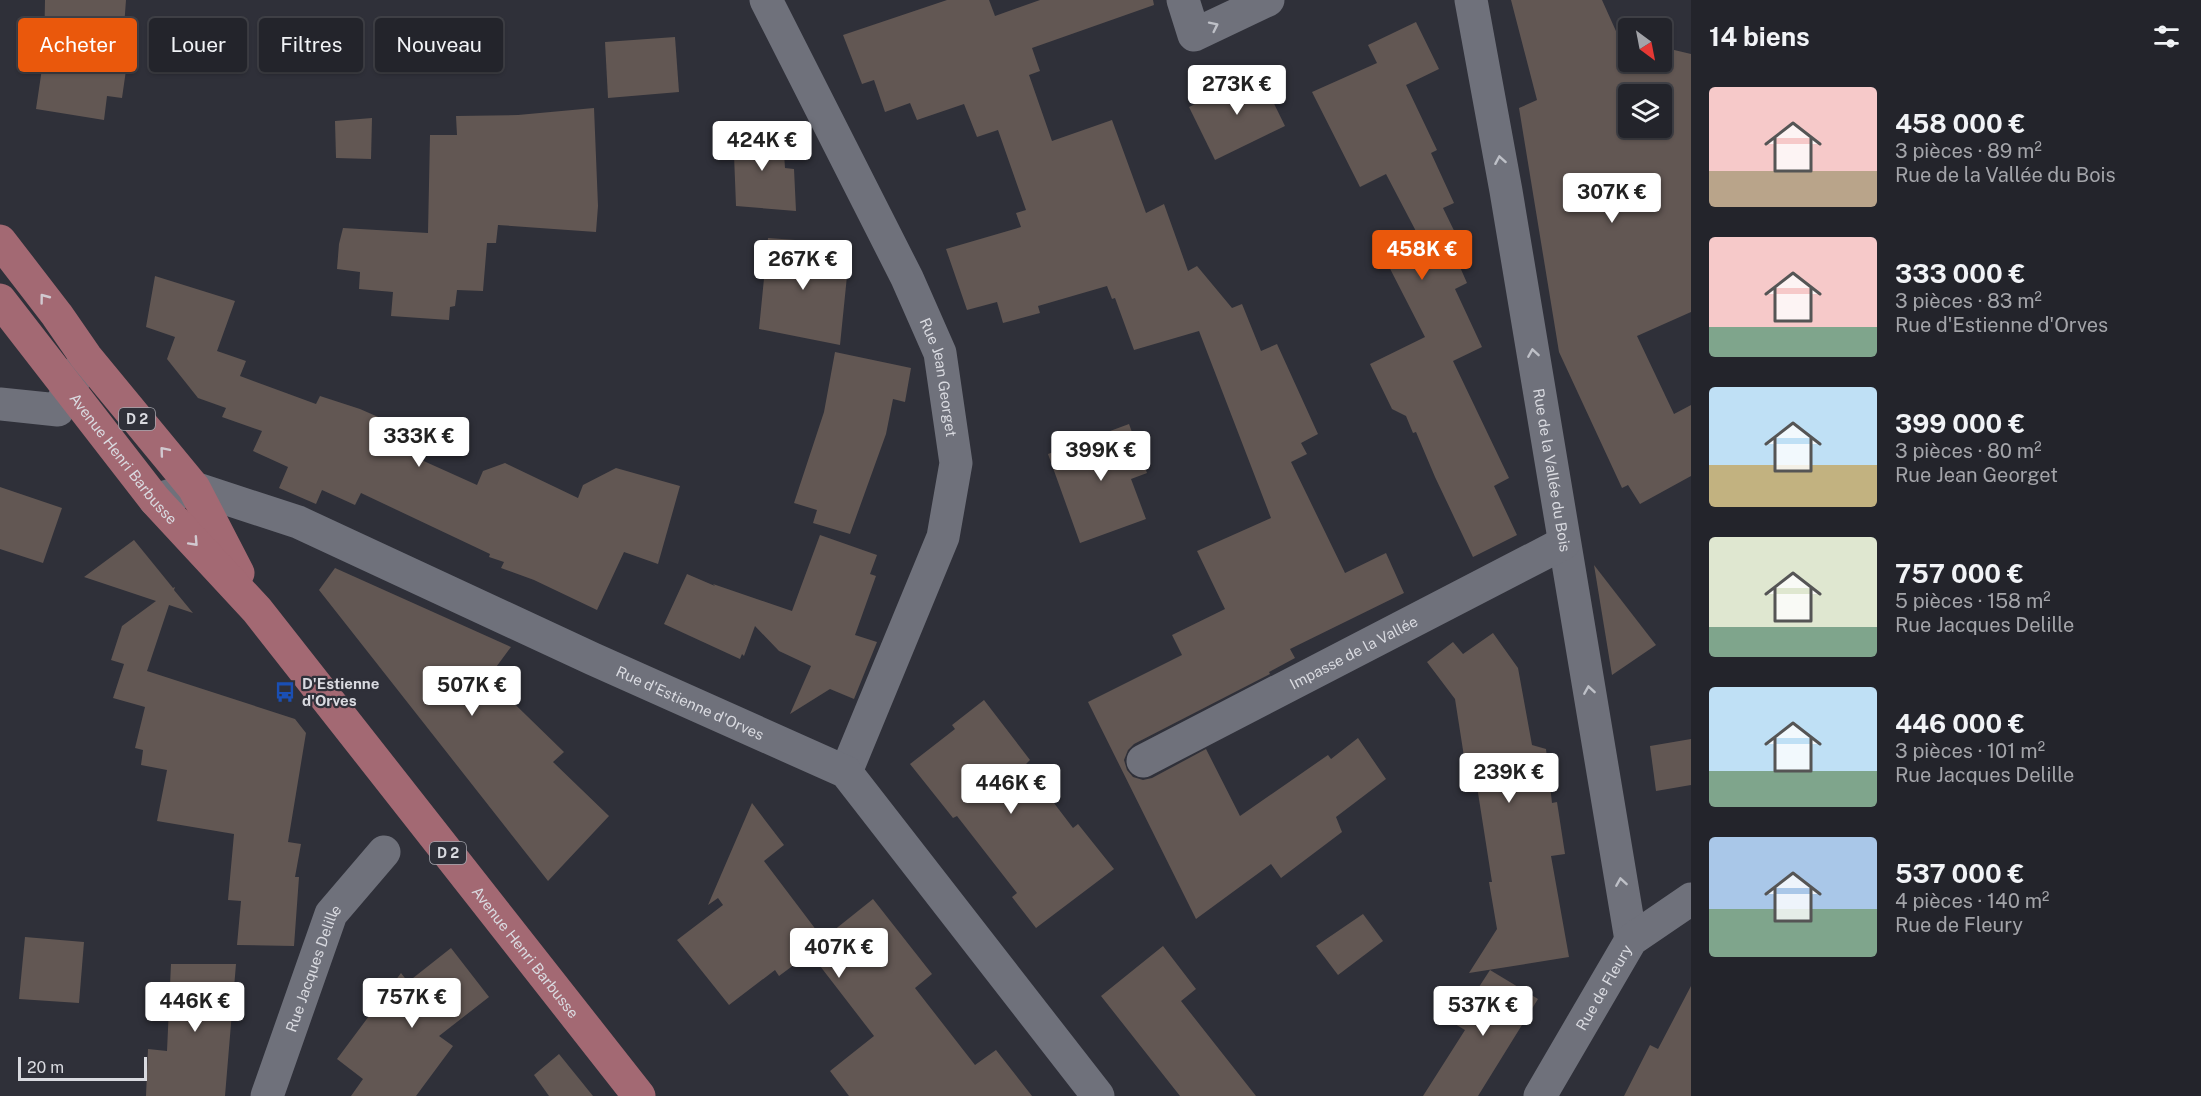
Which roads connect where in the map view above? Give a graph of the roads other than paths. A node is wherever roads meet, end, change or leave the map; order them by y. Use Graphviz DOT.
graph roads {
  1 [pos="766,0"];
  2 [pos="1183,0"];
  3 [pos="1268,0"];
  4 [pos="1472,0"];
  5 [pos="0,241"];
  6 [pos="0,300"];
  7 [pos="86,357"];
  8 [pos="70,392"];
  9 [pos="0,404"];
  10 [pos="194,488"];
  11 [pos="155,500"];
  12 [pos="1564,543"];
  13 [pos="256,609"];
  14 [pos="1143,760"];
  15 [pos="846,772"];
  16 [pos="384,852"];
  17 [pos="1691,899"];
  18 [pos="1631,940"];
  19 [pos="267,1096"];
  20 [pos="639,1096"];
  21 [pos="1098,1096"];
  22 [pos="1540,1096"];
  1 -- 15 [label="street, Rue Jean Georget"];
  2 -- 3 [label="street, one-way"];
  12 -- 4 [label="street, Rue de la Vallée du Bois, one-way"];
  7 -- 5 [label="main road, Avenue Henri Barbusse / D 2, one-way"];
  6 -- 8 [label="main road, Avenue Henri Barbusse / D 2"];
  7 -- 8 [label="street"];
  10 -- 7 [label="main road, Avenue Henri Barbusse / D 2, one-way"];
  8 -- 9 [label="street"];
  8 -- 11 [label="main road, Avenue Henri Barbusse / D 2"];
  10 -- 11 [label="street"];
  10 -- 13 [label="main road, Avenue Henri Barbusse / D 2"];
  10 -- 15 [label="street, Rue d'Estienne d'Orves"];
  11 -- 13 [label="main road, Avenue Henri Barbusse / D 2, one-way"];
  12 -- 14 [label="street, Impasse de la Vallée"];
  18 -- 12 [label="street, Rue de la Vallée du Bois, one-way"];
  13 -- 20 [label="main road, Avenue Henri Barbusse / D 2"];
  15 -- 21 [label="street, Rue d'Estienne d'Orves"];
  16 -- 19 [label="street, Rue Jacques Delille"];
  17 -- 18 [label="street, Rue de Fleury"];
  18 -- 22 [label="street, Rue de Fleury"];
}
